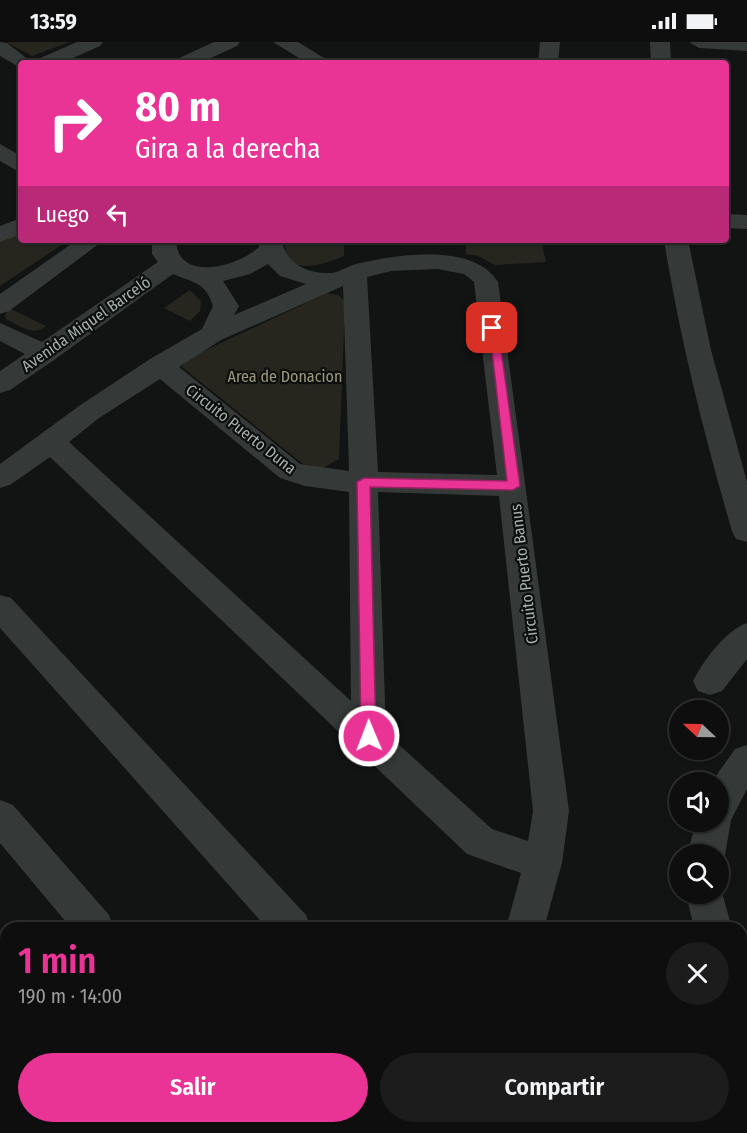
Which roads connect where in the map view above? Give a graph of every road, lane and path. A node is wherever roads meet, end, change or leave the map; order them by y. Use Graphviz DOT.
graph roads {
  1 [pos="93,42"];
  2 [pos="230,42"];
  3 [pos="283,42"];
  4 [pos="550,42"];
  5 [pos="660,42"];
  6 [pos="699,42"];
  7 [pos="747,45"];
  8 [pos="0,47"];
  9 [pos="19,60"];
  10 [pos="52,60"];
  11 [pos="191,60"];
  12 [pos="316,60"];
  13 [pos="548,60"];
  14 [pos="661,60"];
  15 [pos="1,153"];
  16 [pos="18,164"];
  17 [pos="729,221"];
  18 [pos="747,222"];
  19 [pos="18,227"];
  20 [pos="0,236"];
  21 [pos="88,243"];
  22 [pos="676,243"];
  23 [pos="270,244"];
  24 [pos="168,252"];
  25 [pos="201,274"];
  26 [pos="345,277"];
  27 [pos="0,306"];
  28 [pos="0,331"];
  29 [pos="212,334"];
  30 [pos="45,354"];
  31 [pos="159,365"];
  32 [pos="0,384"];
  33 [pos="51,442"];
  34 [pos="0,478"];
  35 [pos="364,482"];
  36 [pos="513,486"];
  37 [pos="747,531"];
  38 [pos="0,608"];
  39 [pos="747,636"];
  40 [pos="710,681"];
  41 [pos="369,736"];
  42 [pos="747,760"];
  43 [pos="729,791"];
  44 [pos="0,816"];
  45 [pos="543,863"];
  46 [pos="707,904"];
  47 [pos="90,922"];
  48 [pos="287,922"];
  49 [pos="527,922"];
  50 [pos="712,922"];
  1 -- 10 [label="street"];
  2 -- 11 [label="street"];
  3 -- 12 [label="street"];
  4 -- 13 [label="street"];
  5 -- 14 [label="street"];
  6 -- 7 [label="street"];
  8 -- 9 [label="street"];
  15 -- 16 [label="street"];
  17 -- 18 [label="street"];
  19 -- 20 [label="street"];
  21 -- 27 [label="street"];
  22 -- 37 [label="street"];
  23 -- 25 [label="street"];
  23 -- 26 [label="street"];
  24 -- 25 [label="street"];
  24 -- 30 [label="street, Avenida Miquel Barceló"];
  25 -- 29 [label="street"];
  26 -- 29 [label="street, Circuito Puerto Banus"];
  26 -- 35 [label="street"];
  26 -- 36 [label="street, Circuito Puerto Banus"];
  28 -- 30 [label="street"];
  29 -- 31 [label="street, Circuito Puerto Banus"];
  30 -- 32 [label="street, Avenida Miquel Barceló"];
  31 -- 33 [label="street, Circuito Puerto Banus"];
  31 -- 35 [label="street, Circuito Puerto Duna"];
  33 -- 34 [label="street, Circuito Puerto Banus"];
  33 -- 41 [label="street"];
  35 -- 36 [label="street, Circuito Puerto Duna"];
  35 -- 41 [label="street"];
  36 -- 45 [label="street, Circuito Puerto Banus"];
  38 -- 48 [label="street"];
  39 -- 40 [label="street"];
  41 -- 45 [label="street"];
  42 -- 43 [label="street"];
  44 -- 47 [label="street"];
  45 -- 49 [label="street, Circuito Puerto Banus"];
  46 -- 50 [label="street"];
}
